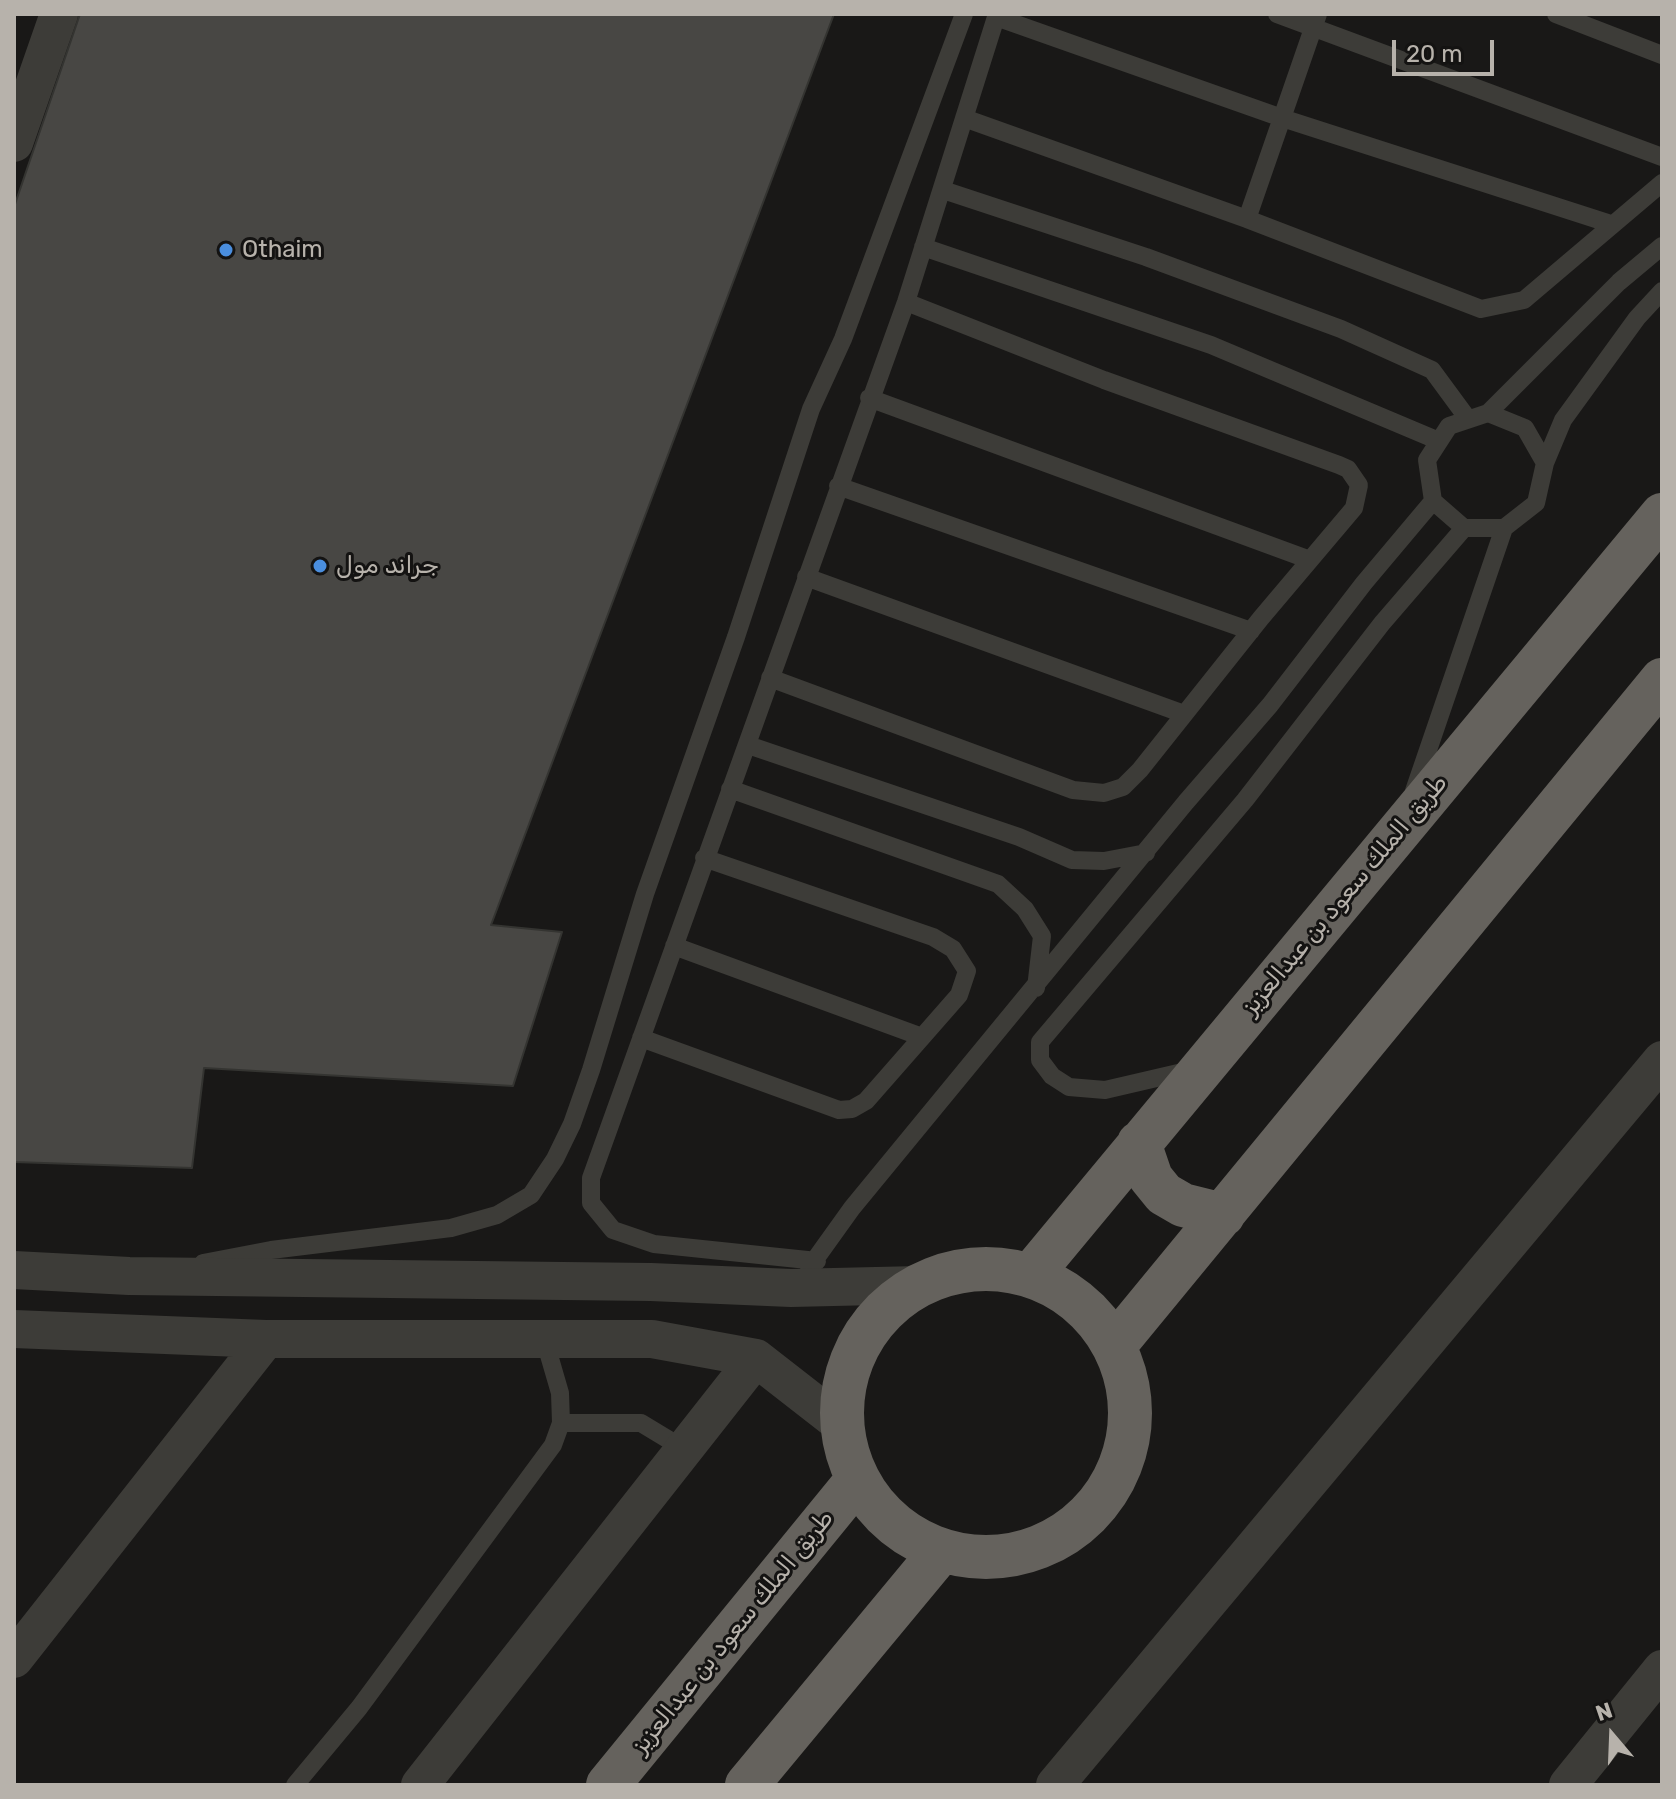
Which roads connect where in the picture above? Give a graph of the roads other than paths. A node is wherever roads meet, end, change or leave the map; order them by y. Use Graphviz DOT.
graph roads {
  1 [pos="59,14"];
  2 [pos="964,14"];
  3 [pos="1277,14"];
  4 [pos="1556,14"];
  5 [pos="996,16"];
  6 [pos="1315,20"];
  7 [pos="1662,55"];
  8 [pos="964,118"];
  9 [pos="1282,118"];
  10 [pos="14,143"];
  11 [pos="1662,157"];
  12 [pos="1662,183"];
  13 [pos="943,190"];
  14 [pos="1247,219"];
  15 [pos="1611,224"];
  16 [pos="1662,246"];
  17 [pos="923,247"];
  18 [pos="1662,291"];
  19 [pos="906,302"];
  20 [pos="869,398"];
  21 [pos="1488,413"];
  22 [pos="1468,419"];
  23 [pos="1439,441"];
  24 [pos="1545,463"];
  25 [pos="838,486"];
  26 [pos="1433,501"];
  27 [pos="1662,515"];
  28 [pos="1464,528"];
  29 [pos="1504,528"];
  30 [pos="1310,560"];
  31 [pos="806,577"];
  32 [pos="1251,631"];
  33 [pos="770,678"];
  34 [pos="1662,680"];
  35 [pos="1184,714"];
  36 [pos="748,745"];
  37 [pos="730,789"];
  38 [pos="1400,828"];
  39 [pos="1146,853"];
  40 [pos="704,858"];
  41 [pos="674,946"];
  42 [pos="1036,988"];
  43 [pos="922,1037"];
  44 [pos="641,1038"];
  45 [pos="1662,1060"];
  46 [pos="1201,1068"];
  47 [pos="1139,1143"];
  48 [pos="1223,1215"];
  49 [pos="817,1261"];
  50 [pos="14,1270"];
  51 [pos="129,1276"];
  52 [pos="1030,1276"];
  53 [pos="919,1285"];
  54 [pos="791,1288"];
  55 [pos="14,1329"];
  56 [pos="544,1338"];
  57 [pos="266,1339"];
  58 [pos="1114,1346"];
  59 [pos="756,1358"];
  60 [pos="561,1423"];
  61 [pos="842,1425"];
  62 [pos="684,1449"];
  63 [pos="858,1479"];
  64 [pos="942,1550"];
  65 [pos="14,1659"];
  66 [pos="1662,1669"];
  67 [pos="295,1785"];
  68 [pos="420,1785"];
  69 [pos="608,1785"];
  70 [pos="747,1785"];
  71 [pos="1055,1785"];
  72 [pos="1568,1785"];
  1 -- 10 [label="street"];
  2 -- 51 [label="lane"];
  3 -- 6 [label="lane"];
  4 -- 7 [label="lane"];
  5 -- 8 [label="lane"];
  5 -- 9 [label="lane"];
  6 -- 9 [label="lane"];
  6 -- 11 [label="lane"];
  8 -- 13 [label="lane"];
  8 -- 14 [label="lane"];
  9 -- 14 [label="lane"];
  9 -- 15 [label="lane"];
  12 -- 15 [label="lane"];
  13 -- 17 [label="lane"];
  13 -- 22 [label="lane"];
  14 -- 15 [label="lane"];
  16 -- 21 [label="lane"];
  17 -- 19 [label="lane"];
  17 -- 23 [label="lane"];
  18 -- 24 [label="lane"];
  19 -- 20 [label="lane"];
  19 -- 30 [label="lane"];
  20 -- 25 [label="lane"];
  20 -- 30 [label="lane"];
  21 -- 22 [label="lane"];
  21 -- 24 [label="lane"];
  22 -- 23 [label="lane"];
  23 -- 26 [label="lane"];
  24 -- 29 [label="lane"];
  25 -- 31 [label="lane"];
  25 -- 32 [label="lane"];
  26 -- 28 [label="lane"];
  26 -- 39 [label="lane"];
  27 -- 38 [label="highway, طريق الملك سعود بن عبدالعزيز"];
  28 -- 29 [label="lane"];
  28 -- 46 [label="lane"];
  29 -- 38 [label="lane"];
  30 -- 32 [label="lane"];
  31 -- 33 [label="lane"];
  31 -- 35 [label="lane"];
  32 -- 35 [label="lane"];
  33 -- 35 [label="lane"];
  33 -- 36 [label="lane"];
  34 -- 48 [label="highway"];
  36 -- 37 [label="lane"];
  36 -- 39 [label="lane"];
  37 -- 40 [label="lane"];
  37 -- 42 [label="lane"];
  38 -- 46 [label="highway, طريق الملك سعود بن عبدالعزيز"];
  39 -- 42 [label="lane"];
  40 -- 41 [label="lane"];
  40 -- 43 [label="lane"];
  41 -- 43 [label="lane"];
  41 -- 44 [label="lane"];
  42 -- 49 [label="lane"];
  43 -- 44 [label="lane"];
  44 -- 49 [label="lane"];
  45 -- 71 [label="street"];
  46 -- 47 [label="highway, طريق الملك سعود بن عبدالعزيز"];
  47 -- 48 [label="highway"];
  47 -- 52 [label="highway, طريق الملك سعود بن عبدالعزيز"];
  48 -- 58 [label="highway"];
  49 -- 54 [label="lane"];
  50 -- 51 [label="street"];
  51 -- 54 [label="street"];
  52 -- 53 [label="highway"];
  52 -- 58 [label="highway"];
  53 -- 54 [label="street"];
  53 -- 61 [label="highway"];
  55 -- 57 [label="street"];
  56 -- 57 [label="street"];
  56 -- 59 [label="street"];
  56 -- 60 [label="lane"];
  57 -- 65 [label="street"];
  58 -- 64 [label="highway"];
  59 -- 61 [label="street"];
  59 -- 62 [label="street"];
  60 -- 62 [label="lane"];
  60 -- 67 [label="lane"];
  61 -- 63 [label="highway"];
  62 -- 68 [label="street"];
  63 -- 64 [label="highway"];
  63 -- 69 [label="highway, طريق الملك سعود بن عبدالعزيز"];
  64 -- 70 [label="highway"];
  66 -- 72 [label="street"];
}
